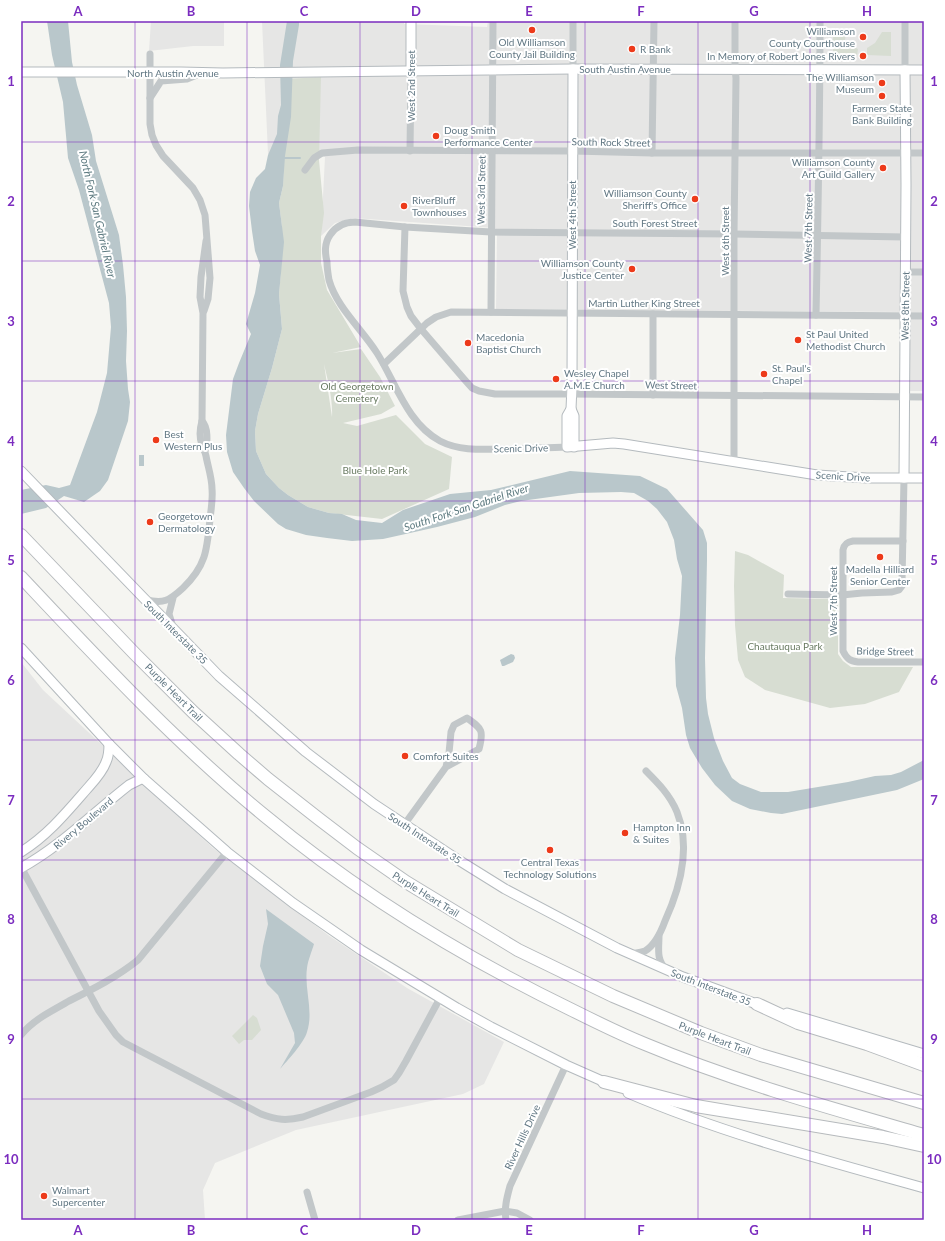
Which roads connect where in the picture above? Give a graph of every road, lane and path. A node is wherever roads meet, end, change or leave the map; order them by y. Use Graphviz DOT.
graph roads {
  1 [pos="411,21"];
  2 [pos="493,21"];
  3 [pos="573,21"];
  4 [pos="654,21"];
  5 [pos="735,21"];
  6 [pos="820,21"];
  7 [pos="905,21"];
  8 [pos="150,54"];
  9 [pos="573,69"];
  10 [pos="735,69"];
  11 [pos="411,70"];
  12 [pos="493,70"];
  13 [pos="653,70"];
  14 [pos="820,70"];
  15 [pos="905,70"];
  16 [pos="924,70"];
  17 [pos="23,72"];
  18 [pos="150,72"];
  19 [pos="207,72"];
  20 [pos="326,72"];
  21 [pos="150,98"];
  22 [pos="410,151"];
  23 [pos="573,151"];
  24 [pos="492,152"];
  25 [pos="652,153"];
  26 [pos="735,153"];
  27 [pos="819,153"];
  28 [pos="906,153"];
  29 [pos="924,153"];
  30 [pos="305,170"];
  31 [pos="405,227"];
  32 [pos="491,232"];
  33 [pos="572,233"];
  34 [pos="734,234"];
  35 [pos="817,235"];
  36 [pos="905,237"];
  37 [pos="912,272"];
  38 [pos="924,272"];
  39 [pos="491,312"];
  40 [pos="572,313"];
  41 [pos="653,314"];
  42 [pos="734,314"];
  43 [pos="816,315"];
  44 [pos="904,315"];
  45 [pos="924,316"];
  46 [pos="421,329"];
  47 [pos="384,364"];
  48 [pos="571,394"];
  49 [pos="653,395"];
  50 [pos="734,396"];
  51 [pos="904,397"];
  52 [pos="924,397"];
  53 [pos="571,447"];
  54 [pos="734,462"];
  55 [pos="21,471"];
  56 [pos="904,478"];
  57 [pos="924,478"];
  58 [pos="21,535"];
  59 [pos="903,541"];
  60 [pos="21,577"];
  61 [pos="788,594"];
  62 [pos="842,594"];
  63 [pos="143,598"];
  64 [pos="172,598"];
  65 [pos="175,630"];
  66 [pos="21,648"];
  67 [pos="846,658"];
  68 [pos="924,662"];
  69 [pos="109,744"];
  70 [pos="446,766"];
  71 [pos="646,771"];
  72 [pos="144,779"];
  73 [pos="404,825"];
  74 [pos="21,852"];
  75 [pos="227,852"];
  76 [pos="21,868"];
  77 [pos="659,935"];
  78 [pos="630,954"];
  79 [pos="668,971"];
  80 [pos="88,991"];
  81 [pos="440,998"];
  82 [pos="757,1004"];
  83 [pos="21,1035"];
  84 [pos="924,1054"];
  85 [pos="566,1065"];
  86 [pos="924,1065"];
  87 [pos="604,1082"];
  88 [pos="924,1103"];
  89 [pos="924,1135"];
  90 [pos="924,1146"];
  91 [pos="924,1188"];
  92 [pos="307,1192"];
  93 [pos="505,1211"];
  94 [pos="315,1220"];
  95 [pos="458,1220"];
  96 [pos="506,1220"];
  97 [pos="530,1220"];
  1 -- 11 [label="main road, West 2nd Street"];
  2 -- 12 [label="street, West 3rd Street"];
  3 -- 9 [label="street, West 4th Street"];
  4 -- 13 [label="street"];
  5 -- 10 [label="street, West 6th Street"];
  6 -- 14 [label="street, West 7th Street"];
  7 -- 15 [label="street, West 8th Street"];
  8 -- 18 [label="street"];
  9 -- 12 [label="main road, South Austin Avenue"];
  9 -- 13 [label="main road, South Austin Avenue"];
  9 -- 23 [label="main road, West 4th Street"];
  10 -- 13 [label="main road, South Austin Avenue"];
  10 -- 14 [label="main road, South Austin Avenue"];
  10 -- 26 [label="street, West 6th Street"];
  11 -- 12 [label="main road, South Austin Avenue"];
  11 -- 20 [label="main road, South Austin Avenue"];
  11 -- 22 [label="street, West 2nd Street"];
  12 -- 24 [label="street, West 3rd Street"];
  13 -- 25 [label="street"];
  14 -- 15 [label="main road, South Austin Avenue"];
  14 -- 27 [label="street, West 7th Street"];
  15 -- 16 [label="main road, South Austin Avenue"];
  15 -- 28 [label="main road, West 8th Street"];
  17 -- 18 [label="main road, North Austin Avenue"];
  18 -- 19 [label="main road, North Austin Avenue"];
  18 -- 21 [label="street"];
  19 -- 20 [label="main road, North Austin Avenue"];
  19 -- 21 [label="street"];
  21 -- 64 [label="street"];
  22 -- 24 [label="street, South Rock Street"];
  22 -- 30 [label="street, South Rock Street"];
  23 -- 24 [label="street, South Rock Street"];
  23 -- 25 [label="street, South Rock Street"];
  23 -- 33 [label="main road, West 4th Street"];
  24 -- 32 [label="street, West 3rd Street"];
  25 -- 26 [label="street, South Rock Street"];
  26 -- 27 [label="street, South Rock Street"];
  26 -- 34 [label="street, West 6th Street"];
  27 -- 28 [label="street, South Rock Street"];
  27 -- 35 [label="street, West 7th Street"];
  28 -- 29 [label="street, South Rock Street"];
  28 -- 36 [label="main road, West 8th Street"];
  31 -- 32 [label="street, South Forest Street"];
  31 -- 46 [label="street"];
  31 -- 47 [label="street, Scenic Drive"];
  32 -- 33 [label="street, South Forest Street"];
  32 -- 39 [label="street, West 3rd Street"];
  33 -- 34 [label="street, South Forest Street"];
  33 -- 40 [label="main road, West 4th Street"];
  34 -- 35 [label="street, South Forest Street"];
  34 -- 42 [label="street, West 6th Street"];
  35 -- 36 [label="street, South Forest Street"];
  35 -- 43 [label="street, West 7th Street"];
  36 -- 44 [label="main road, West 8th Street"];
  37 -- 38 [label="street"];
  39 -- 40 [label="street, Martin Luther King Street"];
  39 -- 46 [label="street, Martin Luther King Street"];
  40 -- 41 [label="street, Martin Luther King Street"];
  40 -- 48 [label="main road, West 4th Street"];
  41 -- 42 [label="street, Martin Luther King Street"];
  41 -- 49 [label="street"];
  42 -- 43 [label="street, Martin Luther King Street"];
  42 -- 50 [label="street, West 6th Street"];
  43 -- 44 [label="street, Martin Luther King Street"];
  44 -- 45 [label="street, Martin Luther King Street"];
  44 -- 51 [label="main road, West 8th Street"];
  46 -- 47 [label="street, Martin Luther King Street"];
  46 -- 48 [label="street, West Street"];
  47 -- 53 [label="street, Scenic Drive"];
  48 -- 49 [label="street, West Street"];
  48 -- 53 [label="main road, West 4th Street"];
  49 -- 50 [label="street, West Street"];
  50 -- 51 [label="street, West Street"];
  50 -- 54 [label="street, West 6th Street"];
  51 -- 52 [label="street, West Street"];
  51 -- 56 [label="main road, West 8th Street"];
  53 -- 54 [label="main road, Scenic Drive"];
  54 -- 56 [label="main road, Scenic Drive"];
  55 -- 63 [label="main road, South Interstate 35"];
  56 -- 57 [label="main road, Scenic Drive"];
  56 -- 59 [label="street, West 8th Street"];
  58 -- 88 [label="highway, Purple Heart Trail"];
  59 -- 62 [label="street, West 8th Street"];
  59 -- 62 [label="street, West 7th Street"];
  60 -- 89 [label="highway"];
  61 -- 62 [label="street"];
  62 -- 67 [label="street, West 7th Street"];
  63 -- 64 [label="street"];
  63 -- 65 [label="main road, South Interstate 35"];
  64 -- 65 [label="street"];
  65 -- 73 [label="main road, South Interstate 35"];
  66 -- 69 [label="main road"];
  67 -- 68 [label="street, Bridge Street"];
  69 -- 72 [label="main road"];
  69 -- 74 [label="main road, Rivery Boulevard"];
  70 -- 70 [label="street"];
  70 -- 73 [label="street"];
  71 -- 77 [label="street"];
  72 -- 75 [label="main road"];
  72 -- 76 [label="main road, Rivery Boulevard"];
  73 -- 78 [label="main road, South Interstate 35"];
  75 -- 80 [label="street"];
  75 -- 81 [label="main road"];
  76 -- 80 [label="street"];
  77 -- 78 [label="street"];
  77 -- 79 [label="street"];
  78 -- 79 [label="main road, South Interstate 35"];
  79 -- 82 [label="main road, South Interstate 35"];
  80 -- 81 [label="street"];
  80 -- 83 [label="street"];
  81 -- 85 [label="main road"];
  82 -- 84 [label="main road, South Interstate 35"];
  82 -- 86 [label="highway"];
  85 -- 87 [label="main road"];
  85 -- 93 [label="street, River Hills Drive"];
  87 -- 90 [label="highway"];
  87 -- 91 [label="main road"];
  92 -- 94 [label="street"];
  93 -- 95 [label="street"];
  93 -- 96 [label="street, River Hills Drive"];
  93 -- 97 [label="street"];
}
